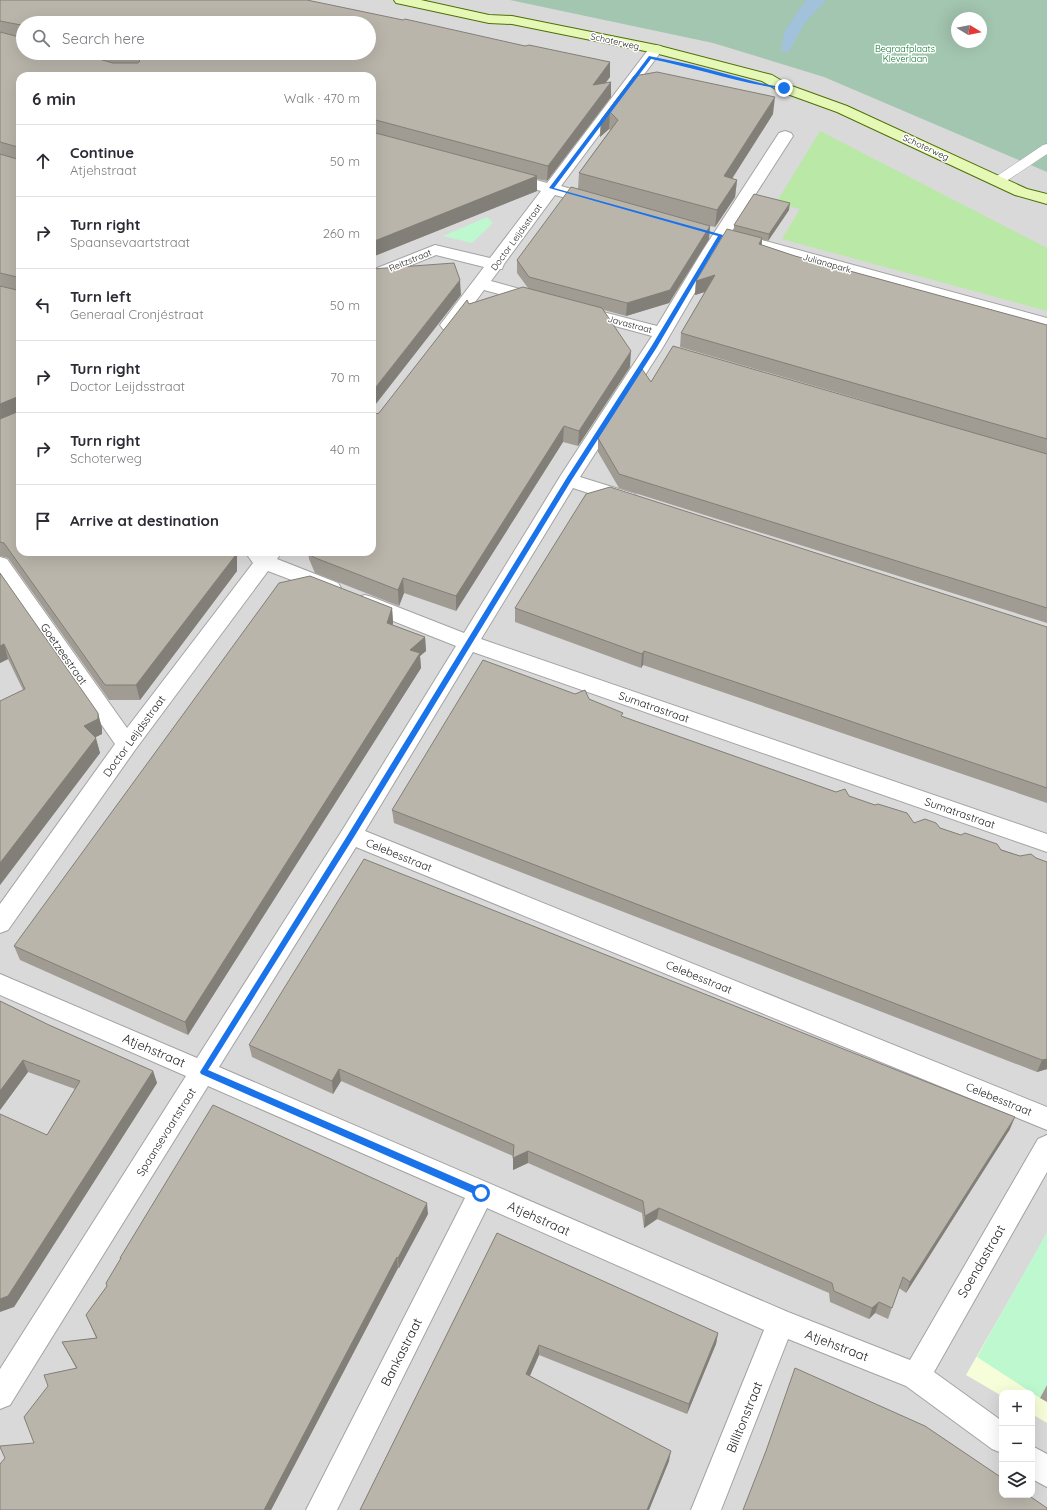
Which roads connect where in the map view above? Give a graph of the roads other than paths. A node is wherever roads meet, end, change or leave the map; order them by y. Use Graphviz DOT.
graph roads {
  1 [pos="401,0"];
  2 [pos="653,53"];
  3 [pos="785,136"];
  4 [pos="1047,148"];
  5 [pos="492,172"];
  6 [pos="998,181"];
  7 [pos="551,188"];
  8 [pos="1021,192"];
  9 [pos="1047,200"];
  10 [pos="613,205"];
  11 [pos="1047,210"];
  12 [pos="713,233"];
  13 [pos="496,265"];
  14 [pos="376,274"];
  15 [pos="481,284"];
  16 [pos="1047,324"];
  17 [pos="438,339"];
  18 [pos="662,344"];
  19 [pos="568,480"];
  20 [pos="647,505"];
  21 [pos="263,556"];
  22 [pos="266,556"];
  23 [pos="0,564"];
  24 [pos="469,643"];
  25 [pos="127,744"];
  26 [pos="351,835"];
  27 [pos="1047,842"];
  28 [pos="0,923"];
  29 [pos="0,984"];
  30 [pos="204,1072"];
  31 [pos="1047,1119"];
  32 [pos="1047,1147"];
  33 [pos="481,1193"];
  34 [pos="781,1323"];
  35 [pos="916,1376"];
  36 [pos="0,1395"];
  37 [pos="999,1437"];
  38 [pos="1033,1462"];
  39 [pos="1047,1472"];
  40 [pos="321,1510"];
  41 [pos="706,1510"];
  1 -- 2 [label="main road, Schoterweg"];
  2 -- 6 [label="main road, Schoterweg"];
  2 -- 7 [label="street, Doctor Leijdsstraat"];
  3 -- 12 [label="street"];
  4 -- 6 [label="lane"];
  5 -- 7 [label="street"];
  6 -- 8 [label="main road, Schoterweg"];
  7 -- 10 [label="street"];
  7 -- 13 [label="street, Doctor Leijdsstraat"];
  8 -- 9 [label="main road, Schoterweg"];
  8 -- 11 [label="main road, Schoterweg"];
  12 -- 16 [label="street, Julianapark"];
  12 -- 18 [label="street, Spaansevaartstraat"];
  13 -- 14 [label="street, Reitzstraat"];
  13 -- 15 [label="street, Doctor Leijdsstraat"];
  15 -- 17 [label="street, Doctor Leijdsstraat"];
  15 -- 18 [label="street, Javastraat"];
  18 -- 19 [label="street, Spaansevaartstraat"];
  19 -- 20 [label="street"];
  19 -- 24 [label="street, Spaansevaartstraat"];
  21 -- 25 [label="street, Doctor Leijdsstraat"];
  22 -- 24 [label="street, Sumatrastraat"];
  23 -- 25 [label="street, Goetzeestraat"];
  24 -- 26 [label="street, Spaansevaartstraat"];
  24 -- 27 [label="street, Sumatrastraat"];
  25 -- 28 [label="street, Doctor Leijdsstraat"];
  26 -- 30 [label="street, Spaansevaartstraat"];
  26 -- 31 [label="street, Celebesstraat"];
  29 -- 30 [label="street, Atjehstraat"];
  30 -- 33 [label="street, Atjehstraat"];
  30 -- 36 [label="street, Spaansevaartstraat"];
  32 -- 35 [label="street, Soendastraat"];
  33 -- 34 [label="street, Atjehstraat"];
  33 -- 40 [label="street, Bankastraat"];
  34 -- 35 [label="street, Atjehstraat"];
  34 -- 41 [label="street, Billitonstraat"];
  35 -- 37 [label="street, Atjehstraat"];
  38 -- 39 [label="street"];
}
